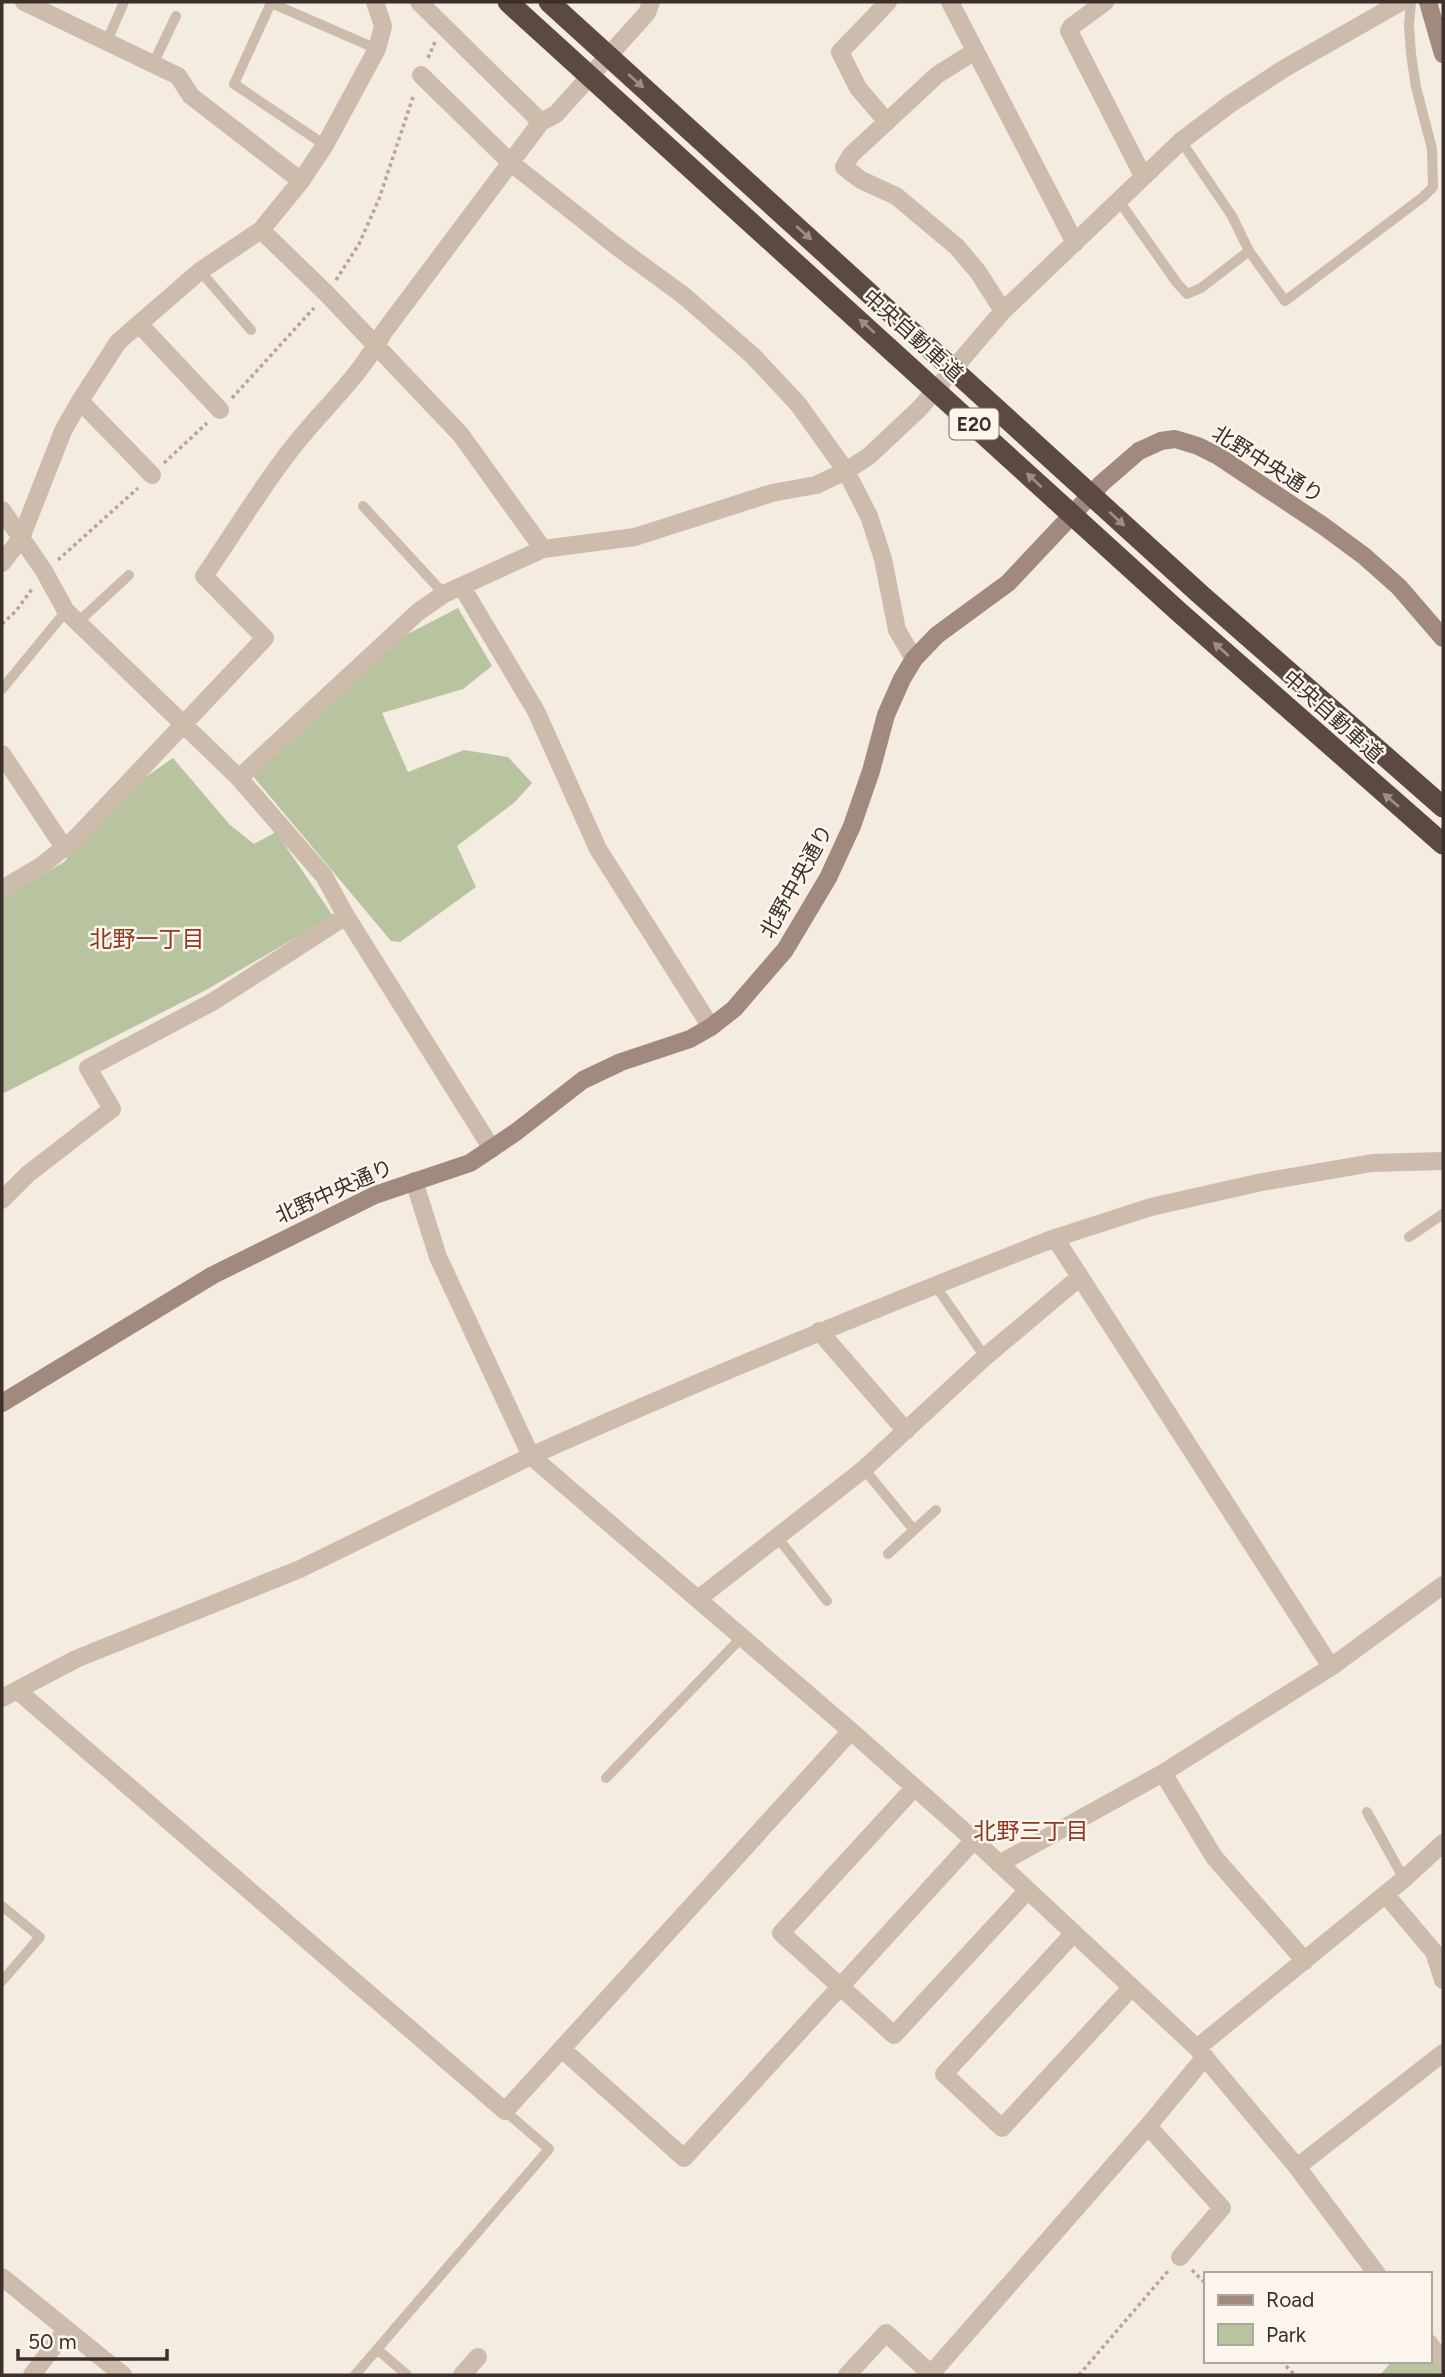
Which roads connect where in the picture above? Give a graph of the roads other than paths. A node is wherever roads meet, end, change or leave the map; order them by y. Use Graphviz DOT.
graph roads {
  1 [pos="24,2"];
  2 [pos="124,2"];
  3 [pos="374,2"];
  4 [pos="419,2"];
  5 [pos="508,2"];
  6 [pos="549,2"];
  7 [pos="651,2"];
  8 [pos="888,2"];
  9 [pos="950,2"];
  10 [pos="1105,2"];
  11 [pos="1401,2"];
  12 [pos="1411,2"];
  13 [pos="1427,2"];
  14 [pos="176,16"];
  15 [pos="107,41"];
  16 [pos="377,49"];
  17 [pos="975,51"];
  18 [pos="1443,54"];
  19 [pos="153,64"];
  20 [pos="421,75"];
  21 [pos="541,122"];
  22 [pos="887,122"];
  23 [pos="1181,141"];
  24 [pos="325,145"];
  25 [pos="511,163"];
  26 [pos="1143,176"];
  27 [pos="301,181"];
  28 [pos="1119,201"];
  29 [pos="261,230"];
  30 [pos="1075,243"];
  31 [pos="1249,251"];
  32 [pos="200,271"];
  33 [pos="1003,311"];
  34 [pos="139,324"];
  35 [pos="251,330"];
  36 [pos="375,347"];
  37 [pos="80,401"];
  38 [pos="220,410"];
  39 [pos="846,471"];
  40 [pos="152,475"];
  41 [pos="363,506"];
  42 [pos="2,510"];
  43 [pos="21,538"];
  44 [pos="543,549"];
  45 [pos="2,563"];
  46 [pos="129,575"];
  47 [pos="462,587"];
  48 [pos="444,594"];
  49 [pos="71,617"];
  50 [pos="1443,638"];
  51 [pos="914,659"];
  52 [pos="2,689"];
  53 [pos="182,725"];
  54 [pos="2,754"];
  55 [pos="239,778"];
  56 [pos="1443,807"];
  57 [pos="1443,844"];
  58 [pos="65,849"];
  59 [pos="2,888"];
  60 [pos="346,916"];
  61 [pos="711,1027"];
  62 [pos="492,1149"];
  63 [pos="1443,1161"];
  64 [pos="414,1181"];
  65 [pos="2,1200"];
  66 [pos="1443,1214"];
  67 [pos="1409,1237"];
  68 [pos="1055,1238"];
  69 [pos="1080,1277"];
  70 [pos="935,1285"];
  71 [pos="818,1331"];
  72 [pos="985,1357"];
  73 [pos="2,1403"];
  74 [pos="906,1431"];
  75 [pos="531,1456"];
  76 [pos="864,1469"];
  77 [pos="936,1510"];
  78 [pos="914,1530"];
  79 [pos="778,1538"];
  80 [pos="888,1554"];
  81 [pos="1443,1585"];
  82 [pos="698,1599"];
  83 [pos="827,1601"];
  84 [pos="742,1637"];
  85 [pos="1331,1667"];
  86 [pos="10,1694"];
  87 [pos="852,1731"];
  88 [pos="1163,1773"];
  89 [pos="606,1778"];
  90 [pos="915,1788"];
  91 [pos="1367,1812"];
  92 [pos="974,1840"];
  93 [pos="1443,1843"];
  94 [pos="999,1864"];
  95 [pos="1404,1879"];
  96 [pos="1028,1890"];
  97 [pos="1385,1894"];
  98 [pos="2,1906"];
  99 [pos="1074,1933"];
  100 [pos="1305,1961"];
  101 [pos="1443,1980"];
  102 [pos="2,1981"];
  103 [pos="840,1987"];
  104 [pos="1131,1987"];
  105 [pos="562,2049"];
  106 [pos="1201,2053"];
  107 [pos="1443,2053"];
  108 [pos="505,2110"];
  109 [pos="1148,2126"];
  110 [pos="1297,2167"];
  111 [pos="1180,2257"];
  112 [pos="1376,2272"];
  113 [pos="2,2277"];
  114 [pos="66,2330"];
  115 [pos="1431,2346"];
  116 [pos="377,2349"];
  117 [pos="478,2357"];
  118 [pos="1443,2362"];
  119 [pos="32,2375"];
  120 [pos="123,2375"];
  121 [pos="355,2375"];
  122 [pos="407,2375"];
  123 [pos="462,2375"];
  124 [pos="846,2375"];
  1 -- 15 [label="street"];
  2 -- 15 [label="lane"];
  3 -- 16 [label="street"];
  4 -- 21 [label="street"];
  57 -- 5 [label="highway, 中央自動車道 / E20, one-way, bridge"];
  6 -- 56 [label="highway, 中央自動車道 / E20, one-way, bridge"];
  7 -- 21 [label="street"];
  8 -- 22 [label="street"];
  9 -- 17 [label="street"];
  10 -- 26 [label="street"];
  11 -- 23 [label="street"];
  12 -- 31 [label="lane"];
  13 -- 18 [label="street"];
  14 -- 19 [label="lane"];
  15 -- 19 [label="street"];
  16 -- 24 [label="street"];
  16 -- 24 [label="lane"];
  17 -- 22 [label="street"];
  17 -- 30 [label="street"];
  19 -- 27 [label="street"];
  20 -- 25 [label="street"];
  21 -- 25 [label="street"];
  22 -- 33 [label="street"];
  23 -- 26 [label="street"];
  23 -- 31 [label="lane"];
  24 -- 27 [label="street"];
  25 -- 36 [label="street"];
  25 -- 39 [label="street"];
  26 -- 28 [label="street"];
  27 -- 29 [label="street"];
  28 -- 30 [label="street"];
  28 -- 31 [label="lane"];
  29 -- 32 [label="street"];
  29 -- 36 [label="street"];
  30 -- 33 [label="street"];
  32 -- 34 [label="street"];
  32 -- 35 [label="lane"];
  33 -- 39 [label="street"];
  34 -- 37 [label="street"];
  34 -- 38 [label="street"];
  36 -- 44 [label="street"];
  36 -- 53 [label="street"];
  37 -- 40 [label="street"];
  37 -- 43 [label="street"];
  39 -- 44 [label="street"];
  39 -- 51 [label="street"];
  41 -- 48 [label="lane"];
  42 -- 43 [label="street"];
  43 -- 45 [label="street"];
  43 -- 49 [label="street"];
  44 -- 47 [label="street"];
  46 -- 49 [label="lane"];
  47 -- 48 [label="street"];
  47 -- 61 [label="street"];
  48 -- 55 [label="street"];
  49 -- 52 [label="lane"];
  49 -- 53 [label="street"];
  50 -- 51 [label="street, 北野中央通り"];
  51 -- 61 [label="street, 北野中央通り"];
  53 -- 55 [label="street"];
  53 -- 58 [label="street"];
  54 -- 58 [label="street"];
  55 -- 60 [label="street"];
  58 -- 59 [label="street"];
  60 -- 62 [label="street"];
  60 -- 65 [label="street"];
  61 -- 62 [label="street, 北野中央通り"];
  62 -- 64 [label="street, 北野中央通り"];
  63 -- 68 [label="street"];
  64 -- 73 [label="street, 北野中央通り"];
  64 -- 75 [label="street"];
  66 -- 67 [label="lane"];
  68 -- 69 [label="street"];
  68 -- 70 [label="street"];
  69 -- 72 [label="street"];
  69 -- 85 [label="street"];
  70 -- 71 [label="street"];
  70 -- 72 [label="lane"];
  71 -- 74 [label="street"];
  71 -- 75 [label="street"];
  72 -- 74 [label="street"];
  74 -- 76 [label="street"];
  75 -- 82 [label="street"];
  75 -- 86 [label="street"];
  76 -- 78 [label="lane"];
  76 -- 79 [label="street"];
  77 -- 78 [label="lane"];
  78 -- 80 [label="lane"];
  79 -- 82 [label="street"];
  79 -- 83 [label="lane"];
  81 -- 85 [label="street"];
  82 -- 84 [label="street"];
  84 -- 87 [label="street"];
  84 -- 89 [label="lane"];
  85 -- 88 [label="street"];
  86 -- 108 [label="street"];
  87 -- 90 [label="street"];
  87 -- 105 [label="street"];
  88 -- 94 [label="street"];
  88 -- 100 [label="street"];
  90 -- 92 [label="street"];
  90 -- 103 [label="street"];
  91 -- 95 [label="lane"];
  92 -- 94 [label="street"];
  92 -- 103 [label="street"];
  93 -- 95 [label="street"];
  94 -- 96 [label="street"];
  95 -- 97 [label="street"];
  96 -- 99 [label="street"];
  96 -- 103 [label="street"];
  97 -- 100 [label="street"];
  97 -- 101 [label="street"];
  98 -- 102 [label="lane"];
  99 -- 104 [label="street"];
  99 -- 104 [label="street"];
  100 -- 106 [label="street"];
  103 -- 105 [label="street"];
  104 -- 106 [label="street"];
  105 -- 108 [label="street"];
  106 -- 109 [label="street"];
  106 -- 110 [label="street"];
  107 -- 110 [label="street"];
  108 -- 116 [label="lane"];
  109 -- 111 [label="street"];
  109 -- 124 [label="street"];
  110 -- 112 [label="street"];
  113 -- 114 [label="street"];
  114 -- 119 [label="street"];
  114 -- 120 [label="street"];
  115 -- 118 [label="street"];
  116 -- 121 [label="lane"];
  116 -- 122 [label="lane"];
  117 -- 123 [label="street"];
}
